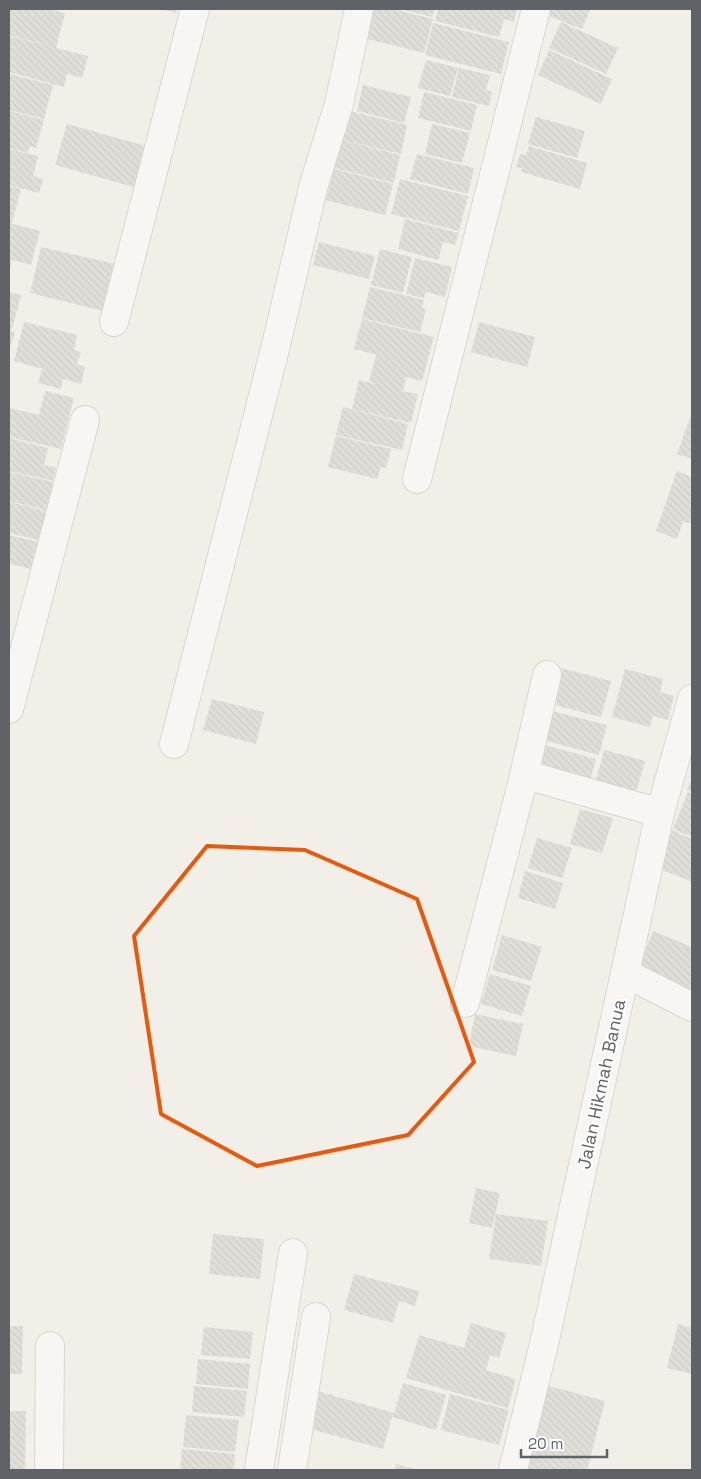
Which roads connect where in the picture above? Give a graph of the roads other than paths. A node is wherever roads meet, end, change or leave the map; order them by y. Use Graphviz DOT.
graph roads {
  1 [pos="195,9"];
  2 [pos="359,9"];
  3 [pos="536,9"];
  4 [pos="114,322"];
  5 [pos="85,420"];
  6 [pos="417,479"];
  7 [pos="547,675"];
  8 [pos="692,699"];
  9 [pos="9,709"];
  10 [pos="174,744"];
  11 [pos="522,784"];
  12 [pos="660,813"];
  13 [pos="625,973"];
  14 [pos="466,1003"];
  15 [pos="692,1007"];
  16 [pos="293,1253"];
  17 [pos="316,1317"];
  18 [pos="50,1346"];
  19 [pos="49,1470"];
  20 [pos="259,1470"];
  21 [pos="292,1470"];
  22 [pos="513,1470"];
  1 -- 4 [label="street"];
  2 -- 10 [label="street"];
  3 -- 6 [label="street"];
  5 -- 9 [label="street"];
  7 -- 11 [label="street"];
  8 -- 12 [label="street, Jalan Hikmah Banua"];
  11 -- 12 [label="street"];
  11 -- 14 [label="street"];
  12 -- 13 [label="street, Jalan Hikmah Banua"];
  13 -- 15 [label="street"];
  13 -- 22 [label="street, Jalan Hikmah Banua"];
  16 -- 20 [label="street"];
  17 -- 21 [label="street"];
  18 -- 19 [label="street"];
}
